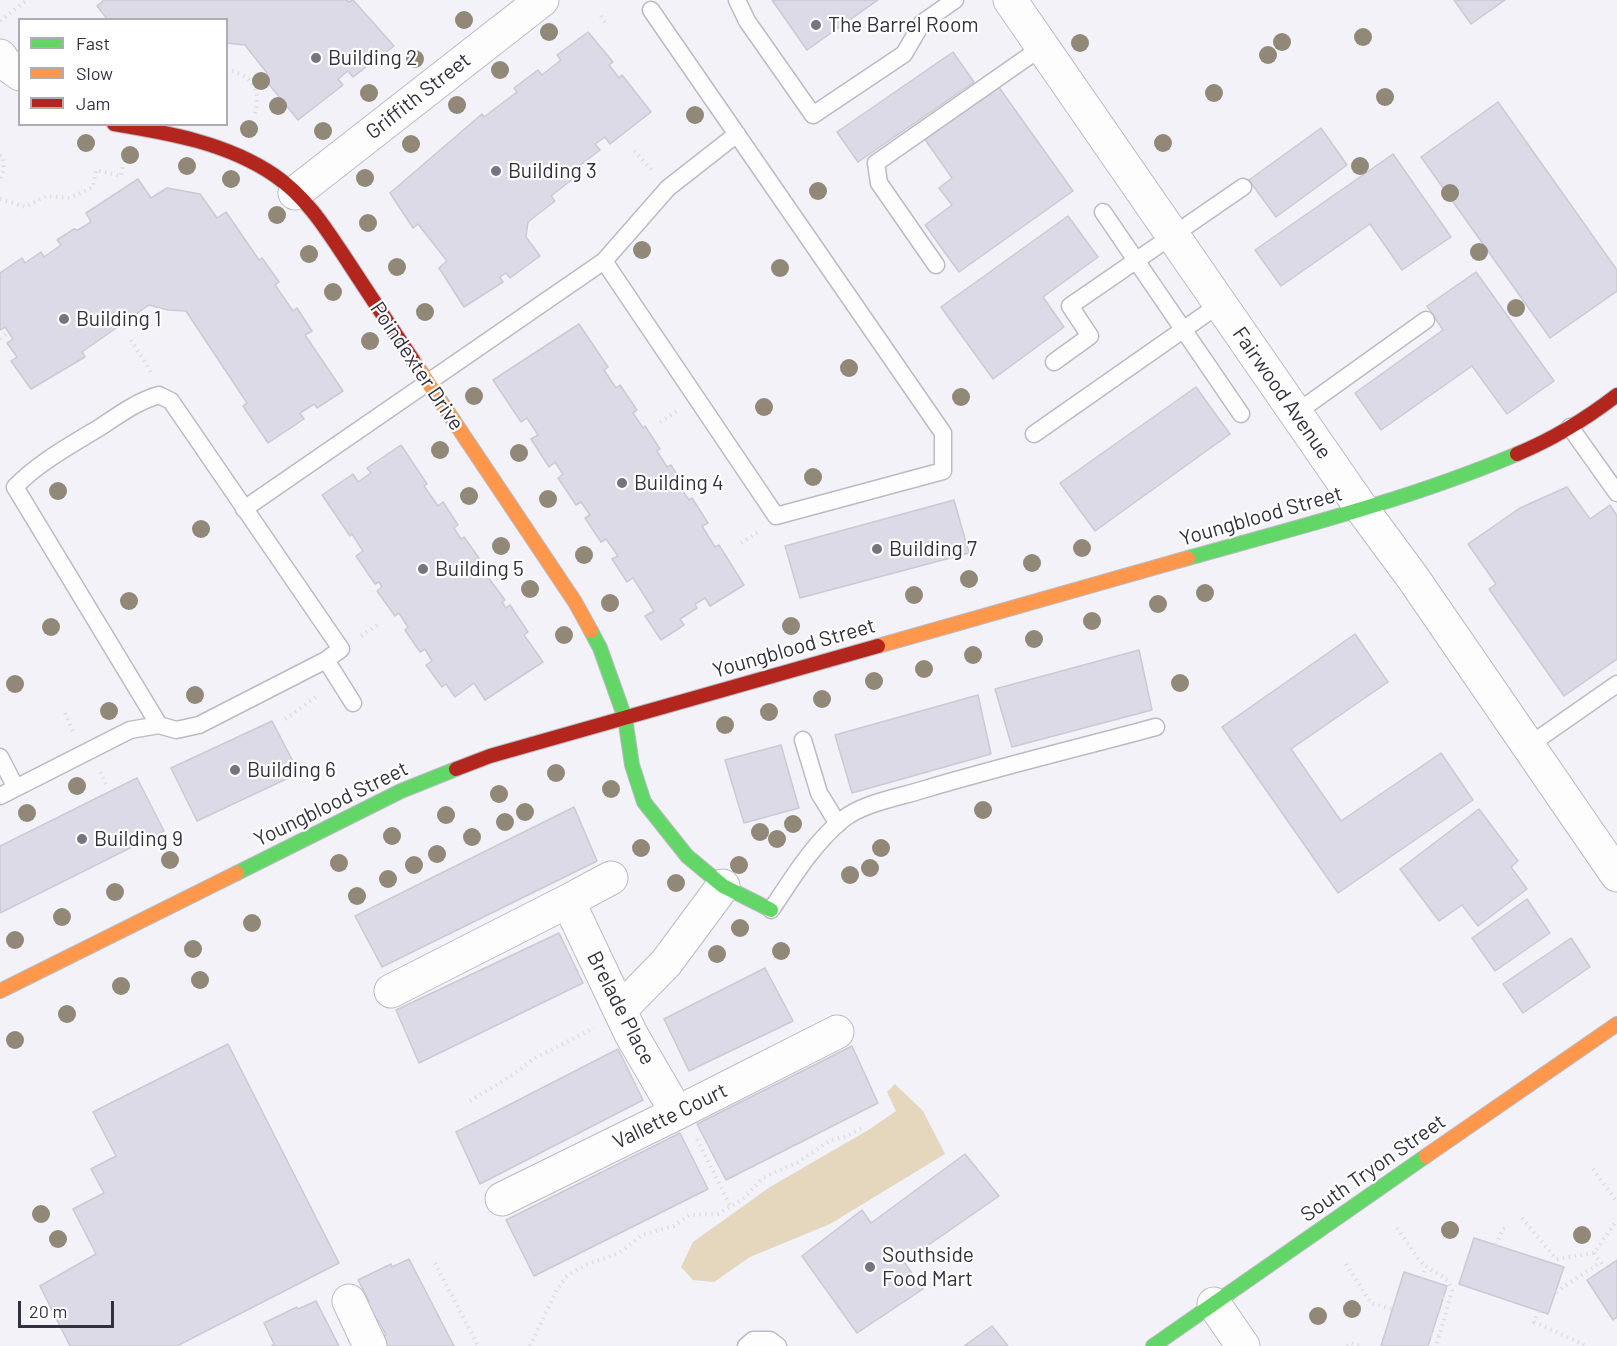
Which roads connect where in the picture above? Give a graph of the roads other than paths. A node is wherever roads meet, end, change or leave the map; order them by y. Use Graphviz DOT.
graph roads {
  1 [pos="542,0"];
  2 [pos="737,0"];
  3 [pos="955,0"];
  4 [pos="1010,0"];
  5 [pos="651,10"];
  6 [pos="1042,47"];
  7 [pos="0,56"];
  8 [pos="18,73"];
  9 [pos="126,126"];
  10 [pos="737,134"];
  11 [pos="1243,188"];
  12 [pos="295,193"];
  13 [pos="1103,212"];
  14 [pos="1173,236"];
  15 [pos="604,261"];
  16 [pos="1136,261"];
  17 [pos="936,265"];
  18 [pos="1220,304"];
  19 [pos="1426,320"];
  20 [pos="1183,329"];
  21 [pos="1054,362"];
  22 [pos="429,382"];
  23 [pos="1617,395"];
  24 [pos="1296,413"];
  25 [pos="1241,414"];
  26 [pos="1570,427"];
  27 [pos="1034,434"];
  28 [pos="1617,493"];
  29 [pos="244,509"];
  30 [pos="1362,509"];
  31 [pos="326,660"];
  32 [pos="1617,684"];
  33 [pos="353,703"];
  34 [pos="625,718"];
  35 [pos="159,725"];
  36 [pos="1156,727"];
  37 [pos="803,740"];
  38 [pos="1528,746"];
  39 [pos="0,756"];
  40 [pos="16,788"];
  41 [pos="0,796"];
  42 [pos="838,824"];
  43 [pos="1617,875"];
  44 [pos="610,878"];
  45 [pos="723,886"];
  46 [pos="568,902"];
  47 [pos="771,910"];
  48 [pos="0,991"];
  49 [pos="391,991"];
  50 [pos="612,1016"];
  51 [pos="1617,1024"];
  52 [pos="837,1032"];
  53 [pos="685,1121"];
  54 [pos="502,1199"];
  55 [pos="349,1301"];
  56 [pos="1214,1304"];
  57 [pos="370,1346"];
  58 [pos="746,1346"];
  59 [pos="778,1346"];
  60 [pos="1153,1346"];
  61 [pos="1243,1346"];
  1 -- 12 [label="street, Griffith Street"];
  2 -- 3 [label="lane"];
  4 -- 6 [label="street, Fairwood Avenue"];
  5 -- 10 [label="lane"];
  6 -- 14 [label="street, Fairwood Avenue"];
  6 -- 17 [label="lane"];
  7 -- 8 [label="street"];
  9 -- 12 [label="street, Poindexter Drive"];
  10 -- 15 [label="lane"];
  10 -- 15 [label="lane"];
  11 -- 14 [label="lane"];
  12 -- 22 [label="street, Poindexter Drive"];
  13 -- 16 [label="lane"];
  14 -- 16 [label="lane"];
  14 -- 18 [label="street, Fairwood Avenue"];
  15 -- 22 [label="lane"];
  16 -- 20 [label="lane"];
  16 -- 21 [label="lane"];
  18 -- 20 [label="lane"];
  18 -- 24 [label="street, Fairwood Avenue"];
  19 -- 24 [label="lane"];
  20 -- 25 [label="lane"];
  20 -- 27 [label="lane"];
  22 -- 29 [label="lane"];
  22 -- 34 [label="street, Poindexter Drive"];
  23 -- 26 [label="street, Youngblood Street"];
  24 -- 30 [label="street, Fairwood Avenue"];
  26 -- 28 [label="lane"];
  26 -- 30 [label="street, Youngblood Street"];
  29 -- 31 [label="lane"];
  29 -- 35 [label="lane"];
  30 -- 34 [label="street, Youngblood Street"];
  30 -- 38 [label="street, Fairwood Avenue"];
  31 -- 33 [label="lane"];
  31 -- 35 [label="lane"];
  32 -- 38 [label="lane"];
  34 -- 45 [label="street, Poindexter Drive"];
  34 -- 48 [label="street, Youngblood Street"];
  35 -- 40 [label="lane"];
  36 -- 42 [label="lane"];
  37 -- 42 [label="lane"];
  38 -- 43 [label="street, Fairwood Avenue"];
  39 -- 40 [label="lane"];
  40 -- 41 [label="lane"];
  42 -- 47 [label="lane"];
  44 -- 46 [label="street"];
  45 -- 47 [label="street, Poindexter Drive"];
  45 -- 50 [label="street"];
  46 -- 49 [label="street"];
  46 -- 50 [label="street, Brelade Place"];
  50 -- 53 [label="street, Brelade Place"];
  51 -- 56 [label="street, South Tryon Street"];
  52 -- 53 [label="street, Vallette Court"];
  53 -- 54 [label="street, Vallette Court"];
  55 -- 57 [label="street"];
  56 -- 60 [label="street, South Tryon Street"];
  56 -- 61 [label="street"];
  58 -- 59 [label="lane"];
}
